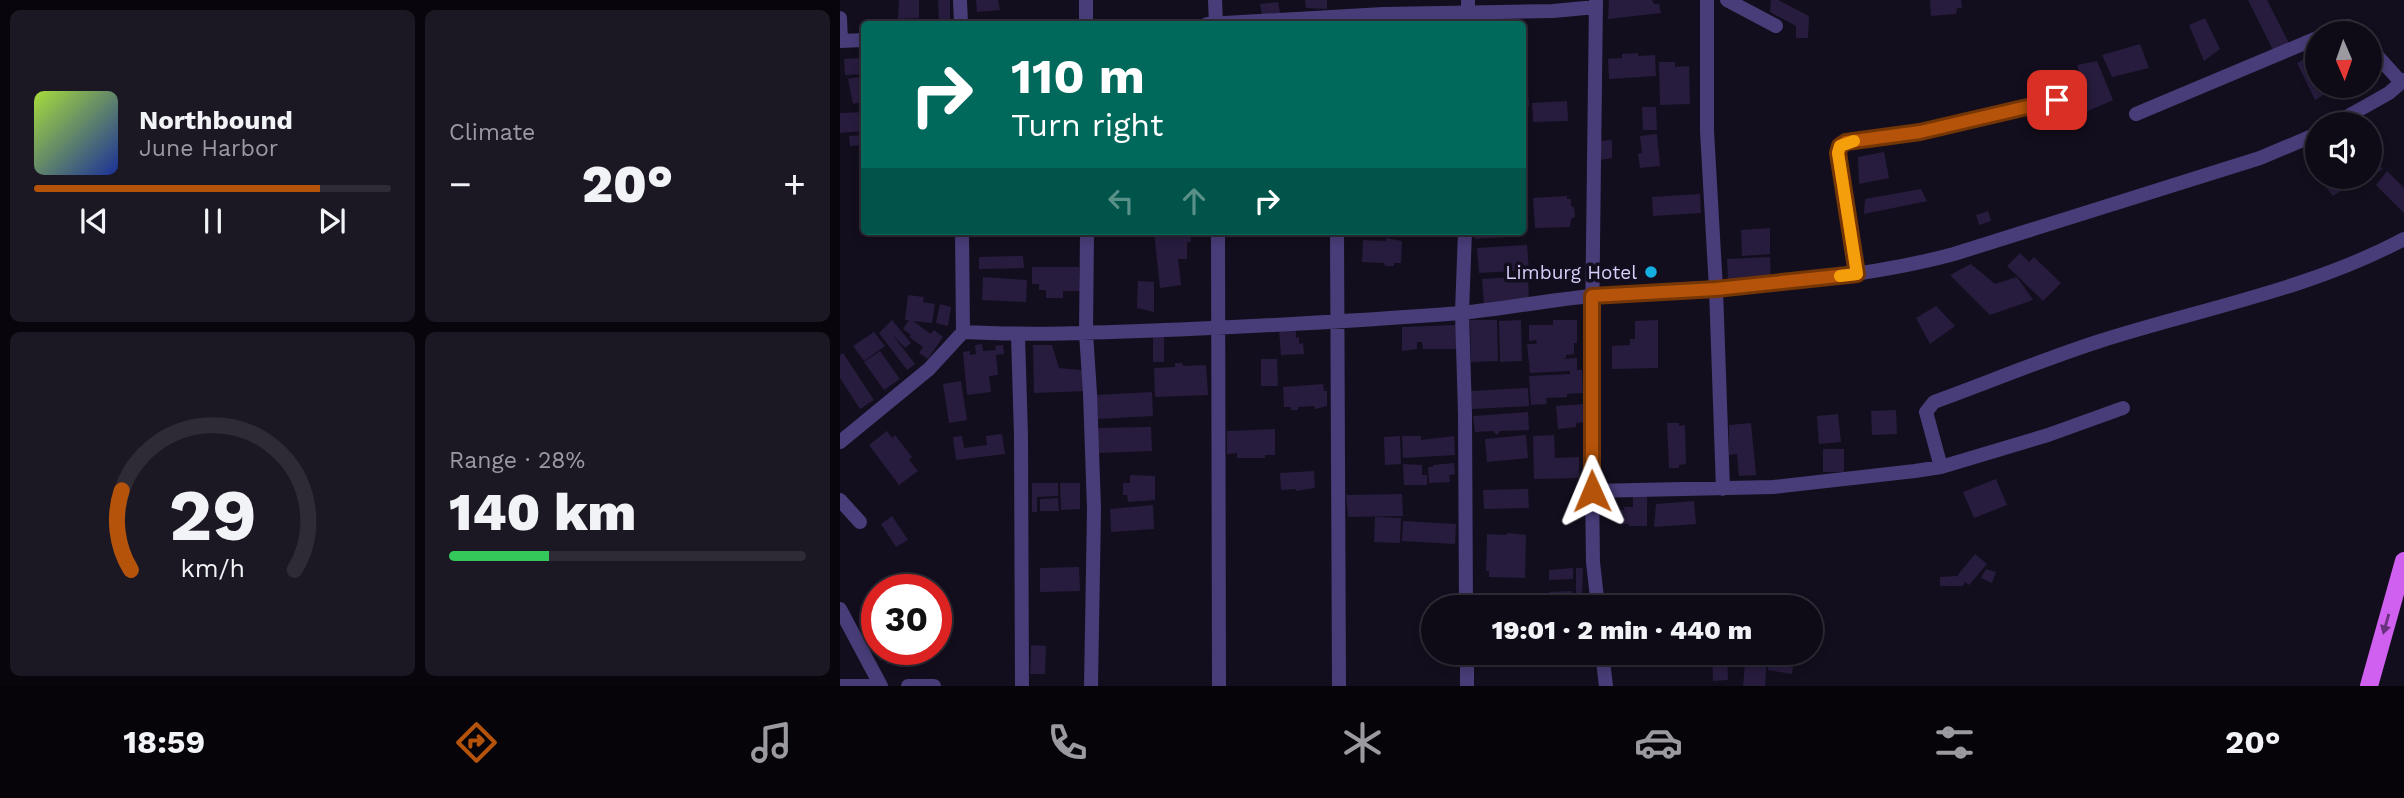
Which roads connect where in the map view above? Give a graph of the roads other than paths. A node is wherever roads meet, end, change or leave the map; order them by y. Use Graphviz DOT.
graph roads {
  1 [pos="960,0"];
  2 [pos="1086,0"];
  3 [pos="1215,0"];
  4 [pos="1340,0"];
  5 [pos="1707,0"];
  6 [pos="1727,0"];
  7 [pos="1596,4"];
  8 [pos="1467,12"];
  9 [pos="840,18"];
  10 [pos="1340,20"];
  11 [pos="961,21"];
  12 [pos="1086,21"];
  13 [pos="1213,21"];
  14 [pos="1308,21"];
  15 [pos="1776,26"];
  16 [pos="861,40"];
  17 [pos="840,41"];
  18 [pos="2305,43"];
  19 [pos="2382,60"];
  20 [pos="2402,81"];
  21 [pos="2057,100"];
  22 [pos="2355,112"];
  23 [pos="2136,114"];
  24 [pos="2305,139"];
  25 [pos="962,235"];
  26 [pos="1087,235"];
  27 [pos="1218,235"];
  28 [pos="1337,235"];
  29 [pos="1465,235"];
  30 [pos="2404,239"];
  31 [pos="1857,274"];
  32 [pos="1716,289"];
  33 [pos="1592,296"];
  34 [pos="1462,312"];
  35 [pos="1338,321"];
  36 [pos="1219,327"];
  37 [pos="963,332"];
  38 [pos="1086,333"];
  39 [pos="1018,335"];
  40 [pos="2123,408"];
  41 [pos="840,442"];
  42 [pos="1941,467"];
  43 [pos="1723,489"];
  44 [pos="1592,491"];
  45 [pos="840,500"];
  46 [pos="860,522"];
  47 [pos="2404,561"];
  48 [pos="1466,595"];
  49 [pos="1597,595"];
  50 [pos="840,609"];
  51 [pos="1467,665"];
  52 [pos="1603,665"];
  53 [pos="840,686"];
  54 [pos="868,686"];
  55 [pos="881,686"];
  56 [pos="908,686"];
  57 [pos="934,686"];
  58 [pos="1022,686"];
  59 [pos="1091,686"];
  60 [pos="1219,686"];
  61 [pos="1339,686"];
  62 [pos="1468,686"];
  63 [pos="1606,686"];
  64 [pos="2368,686"];
  1 -- 11 [label="street"];
  2 -- 12 [label="street"];
  3 -- 13 [label="street"];
  4 -- 10 [label="street"];
  5 -- 32 [label="street"];
  6 -- 15 [label="street"];
  7 -- 8 [label="street"];
  7 -- 33 [label="street"];
  8 -- 10 [label="street"];
  9 -- 17 [label="street"];
  10 -- 14 [label="street"];
  16 -- 17 [label="street"];
  18 -- 23 [label="street"];
  19 -- 20 [label="street"];
  20 -- 22 [label="street"];
  21 -- 31 [label="street"];
  24 -- 31 [label="street"];
  25 -- 37 [label="street"];
  26 -- 38 [label="street"];
  27 -- 36 [label="street"];
  28 -- 35 [label="street"];
  29 -- 34 [label="street"];
  30 -- 42 [label="street"];
  31 -- 32 [label="street"];
  32 -- 33 [label="street"];
  32 -- 43 [label="street"];
  33 -- 34 [label="street"];
  33 -- 44 [label="street"];
  34 -- 35 [label="street"];
  34 -- 48 [label="street"];
  35 -- 36 [label="street"];
  35 -- 61 [label="street"];
  36 -- 38 [label="street"];
  36 -- 60 [label="street"];
  37 -- 39 [label="street"];
  37 -- 41 [label="street"];
  38 -- 39 [label="street"];
  38 -- 59 [label="street"];
  39 -- 58 [label="street"];
  40 -- 42 [label="street"];
  42 -- 43 [label="street"];
  43 -- 44 [label="street"];
  44 -- 49 [label="street"];
  45 -- 46 [label="street"];
  47 -- 64 [label="main road, one-way"];
  50 -- 55 [label="street"];
  51 -- 62 [label="street"];
  52 -- 63 [label="street"];
  53 -- 54 [label="street"];
  56 -- 57 [label="street"];
}
